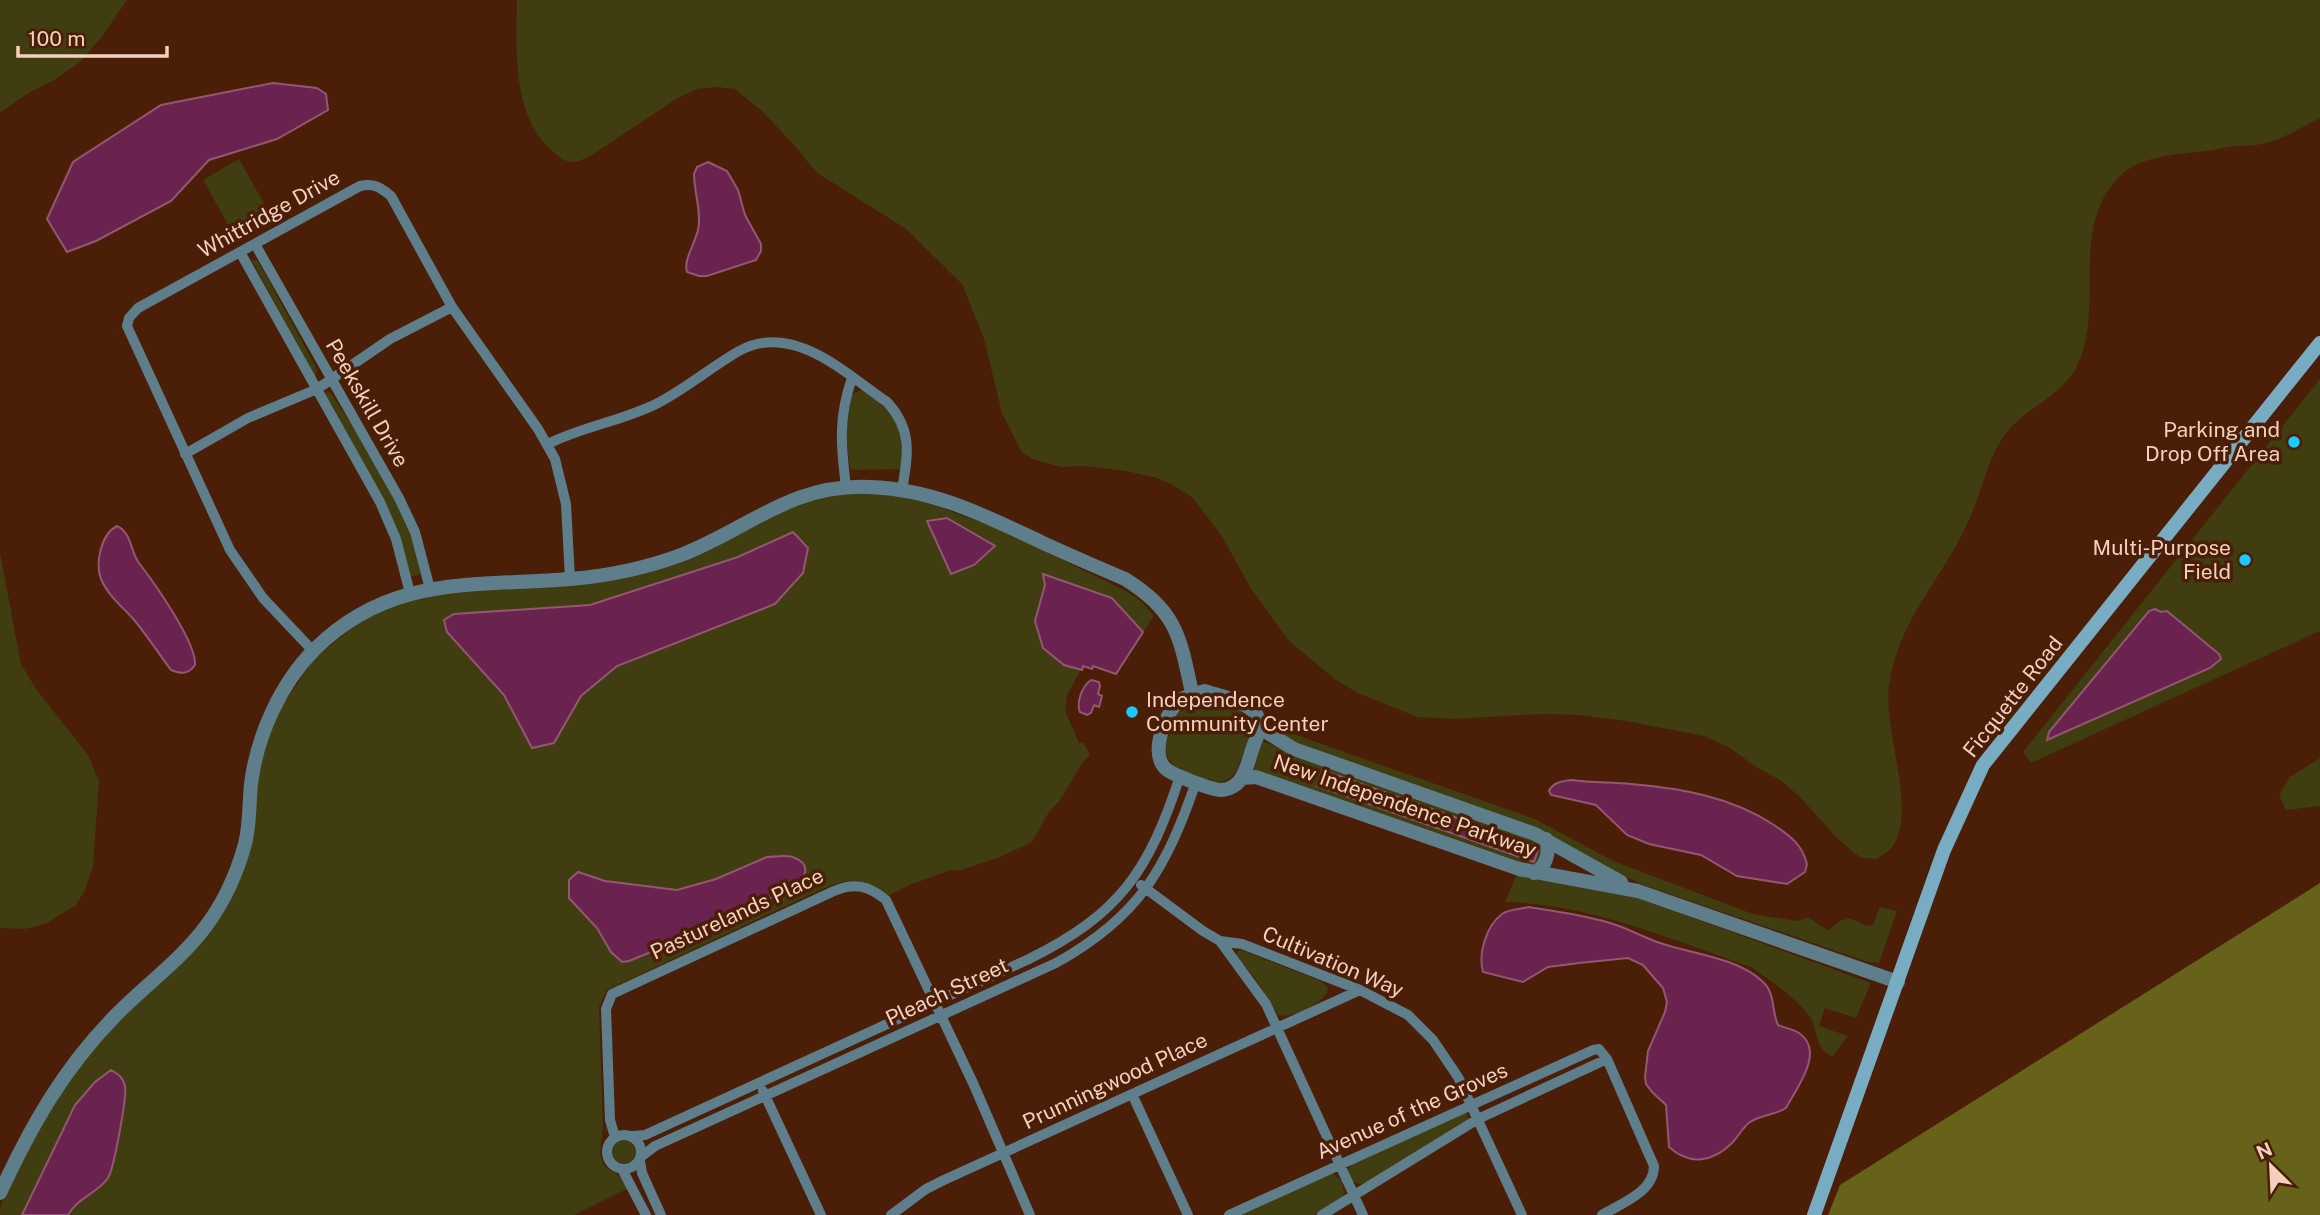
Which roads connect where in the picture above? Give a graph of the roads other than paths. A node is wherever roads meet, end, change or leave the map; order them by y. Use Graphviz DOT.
graph roads {
  1 [pos="255,244"];
  2 [pos="240,252"];
  3 [pos="452,307"];
  4 [pos="2320,343"];
  5 [pos="852,378"];
  6 [pos="331,380"];
  7 [pos="317,389"];
  8 [pos="548,443"];
  9 [pos="185,454"];
  10 [pos="846,487"];
  11 [pos="902,490"];
  12 [pos="570,579"];
  13 [pos="430,589"];
  14 [pos="410,593"];
  15 [pos="313,651"];
  16 [pos="1192,693"];
  17 [pos="1260,728"];
  18 [pos="1180,776"];
  19 [pos="1242,778"];
  20 [pos="1196,782"];
  21 [pos="1546,839"];
  22 [pos="1534,873"];
  23 [pos="1134,879"];
  24 [pos="1147,889"];
  25 [pos="1638,891"];
  26 [pos="1220,941"];
  27 [pos="1898,982"];
  28 [pos="1360,990"];
  29 [pos="934,1003"];
  30 [pos="942,1015"];
  31 [pos="1277,1028"];
  32 [pos="1607,1059"];
  33 [pos="760,1083"];
  34 [pos="1132,1094"];
  35 [pos="766,1096"];
  36 [pos="1471,1105"];
  37 [pos="1478,1119"];
  38 [pos="615,1136"];
  39 [pos="633,1136"];
  40 [pos="1003,1153"];
  41 [pos="641,1158"];
  42 [pos="1339,1164"];
  43 [pos="622,1169"];
  44 [pos="0,1193"];
  45 [pos="1354,1195"];
  46 [pos="646,1215"];
  47 [pos="661,1215"];
  48 [pos="821,1215"];
  49 [pos="891,1215"];
  50 [pos="1030,1215"];
  51 [pos="1188,1215"];
  52 [pos="1229,1215"];
  53 [pos="1322,1215"];
  54 [pos="1363,1215"];
  55 [pos="1522,1215"];
  56 [pos="1602,1215"];
  57 [pos="1814,1215"];
  1 -- 2 [label="street, Whittridge Drive"];
  1 -- 3 [label="street, Whittridge Drive"];
  1 -- 6 [label="street, Peekskill Drive"];
  2 -- 7 [label="street, Peekskill Drive"];
  2 -- 9 [label="street, Whittridge Drive"];
  3 -- 6 [label="street"];
  3 -- 8 [label="street, Whittridge Drive"];
  4 -- 27 [label="main road, Ficquette Road"];
  5 -- 8 [label="street"];
  5 -- 10 [label="street"];
  5 -- 11 [label="street"];
  6 -- 7 [label="street"];
  6 -- 13 [label="street, Peekskill Drive"];
  7 -- 9 [label="street"];
  7 -- 14 [label="street, Peekskill Drive"];
  8 -- 12 [label="street, Whittridge Drive"];
  9 -- 15 [label="street, Whittridge Drive"];
  10 -- 11 [label="street"];
  10 -- 12 [label="street"];
  11 -- 16 [label="street"];
  12 -- 13 [label="street"];
  13 -- 14 [label="street"];
  14 -- 15 [label="street"];
  15 -- 44 [label="street"];
  16 -- 17 [label="street"];
  16 -- 18 [label="street"];
  17 -- 19 [label="street"];
  17 -- 21 [label="street, New Independence Parkway"];
  18 -- 20 [label="street"];
  18 -- 23 [label="street, Pleach Street"];
  19 -- 20 [label="street"];
  19 -- 22 [label="street, New Independence Parkway"];
  20 -- 24 [label="street, Pleach Street"];
  21 -- 22 [label="street"];
  21 -- 25 [label="street, New Independence Parkway"];
  22 -- 25 [label="street, New Independence Parkway"];
  23 -- 24 [label="street, Cultivation Way"];
  23 -- 29 [label="street, Pleach Street"];
  24 -- 26 [label="street, Cultivation Way"];
  24 -- 30 [label="street, Pleach Street"];
  25 -- 27 [label="street, New Independence Parkway"];
  26 -- 28 [label="street, Cultivation Way"];
  26 -- 31 [label="street, Cultivation Way"];
  27 -- 57 [label="main road, Ficquette Road"];
  28 -- 31 [label="street, Prunningwood Place"];
  28 -- 36 [label="street, Cultivation Way"];
  29 -- 30 [label="street, Pasturelands Place"];
  29 -- 33 [label="street, Pleach Street"];
  29 -- 38 [label="street, Pasturelands Place"];
  30 -- 35 [label="street, Pleach Street"];
  30 -- 40 [label="street, Pasturelands Place"];
  31 -- 34 [label="street, Prunningwood Place"];
  31 -- 42 [label="street, Cultivation Way"];
  32 -- 36 [label="street, Avenue of the Groves"];
  32 -- 37 [label="street, Avenue of the Groves"];
  32 -- 56 [label="street, Avenue of the Groves"];
  33 -- 35 [label="street"];
  33 -- 39 [label="street, Pleach Street"];
  34 -- 40 [label="street, Prunningwood Place"];
  34 -- 51 [label="street"];
  35 -- 41 [label="street, Pleach Street"];
  35 -- 48 [label="street"];
  36 -- 37 [label="street, Cultivation Way"];
  36 -- 42 [label="street, Avenue of the Groves"];
  37 -- 45 [label="street, Avenue of the Groves"];
  37 -- 55 [label="street, Cultivation Way"];
  38 -- 39 [label="street"];
  38 -- 43 [label="street"];
  39 -- 41 [label="street"];
  40 -- 49 [label="street, Prunningwood Place"];
  40 -- 50 [label="street, Pasturelands Place"];
  41 -- 43 [label="street"];
  41 -- 47 [label="street"];
  42 -- 45 [label="street, Cultivation Way"];
  42 -- 52 [label="street, Avenue of the Groves"];
  43 -- 46 [label="street"];
  45 -- 53 [label="street, Avenue of the Groves"];
  45 -- 54 [label="street, Cultivation Way"];
}
